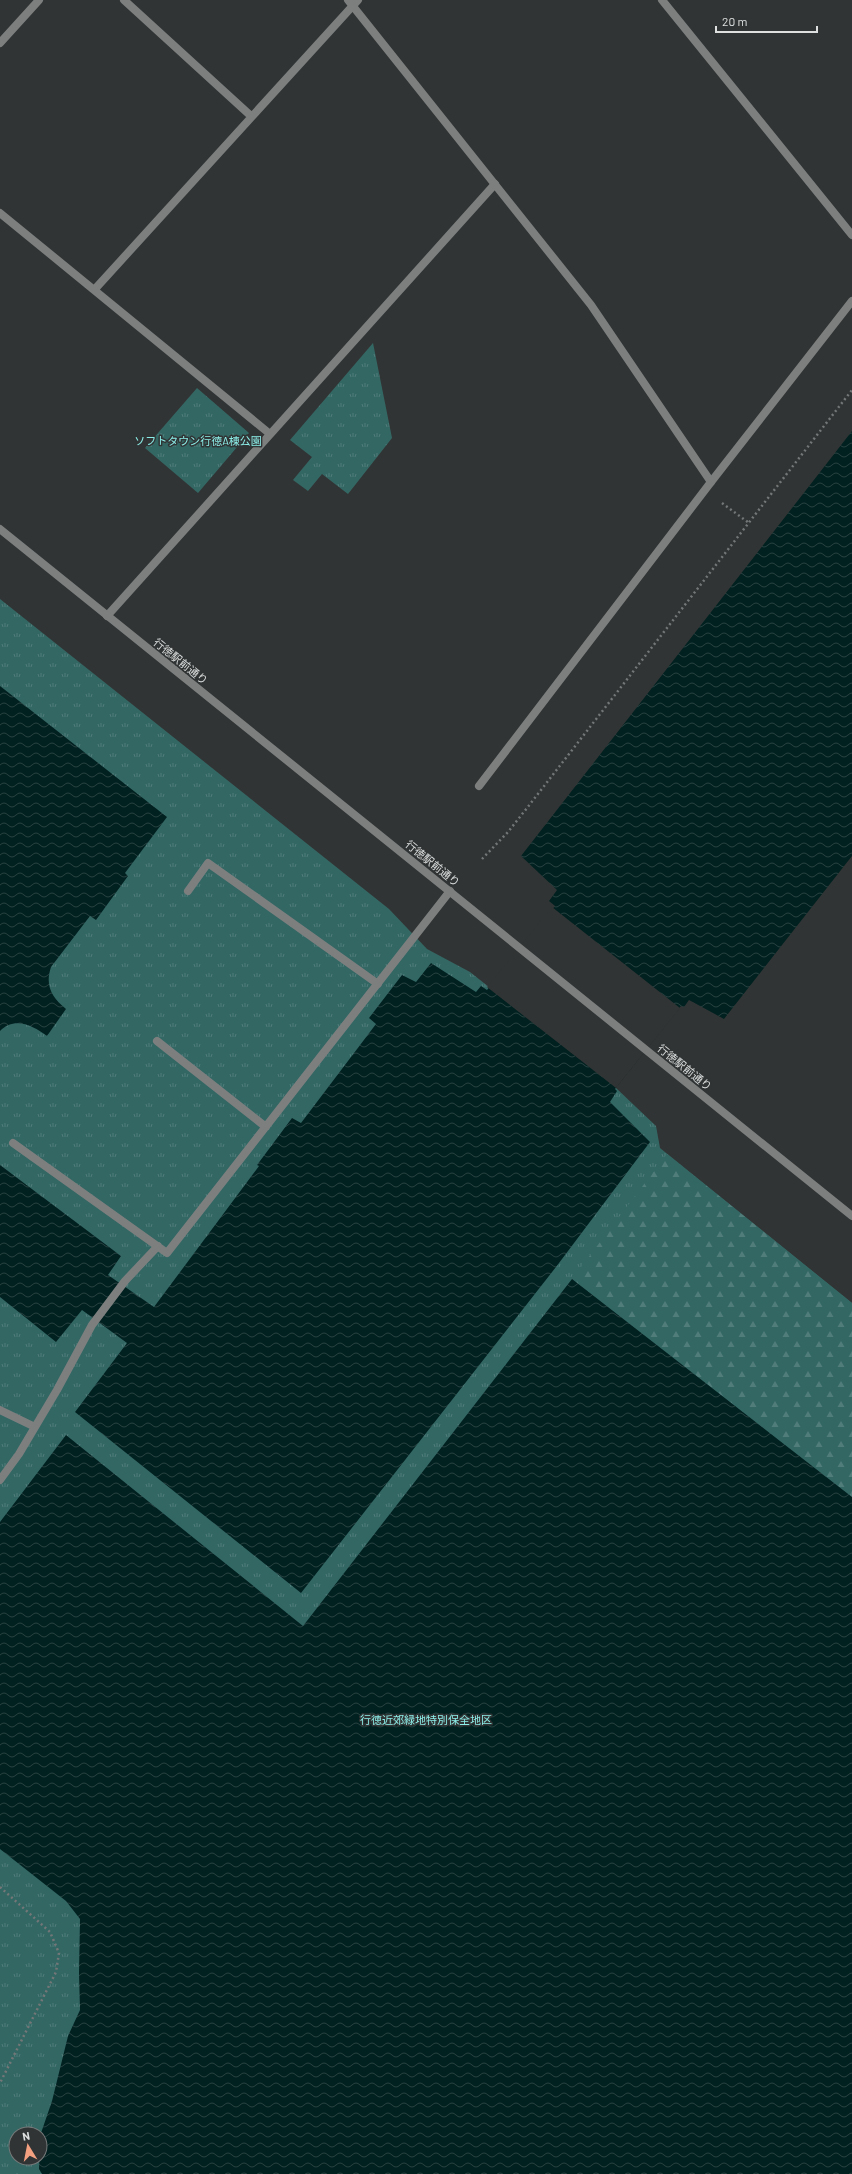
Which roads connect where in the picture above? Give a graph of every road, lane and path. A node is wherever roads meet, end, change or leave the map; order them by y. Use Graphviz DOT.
graph roads {
  1 [pos="38,0"];
  2 [pos="124,0"];
  3 [pos="662,0"];
  4 [pos="353,2"];
  5 [pos="0,43"];
  6 [pos="251,116"];
  7 [pos="495,184"];
  8 [pos="0,213"];
  9 [pos="852,235"];
  10 [pos="95,289"];
  11 [pos="852,301"];
  12 [pos="852,390"];
  13 [pos="270,434"];
  14 [pos="711,482"];
  15 [pos="704,491"];
  16 [pos="749,523"];
  17 [pos="0,529"];
  18 [pos="107,616"];
  19 [pos="478,786"];
  20 [pos="482,859"];
  21 [pos="188,891"];
  22 [pos="450,891"];
  23 [pos="378,984"];
  24 [pos="157,1041"];
  25 [pos="266,1127"];
  26 [pos="13,1143"];
  27 [pos="852,1216"];
  28 [pos="158,1246"];
  29 [pos="0,1410"];
  30 [pos="35,1427"];
  31 [pos="0,1480"];
  32 [pos="0,1887"];
  33 [pos="0,2083"];
  1 -- 5 [label="street"];
  2 -- 6 [label="street"];
  3 -- 9 [label="street"];
  4 -- 6 [label="street"];
  4 -- 7 [label="street"];
  6 -- 10 [label="street"];
  7 -- 13 [label="street"];
  7 -- 14 [label="street"];
  8 -- 10 [label="street"];
  10 -- 13 [label="street"];
  11 -- 14 [label="street"];
  12 -- 16 [label="path"];
  13 -- 18 [label="street"];
  14 -- 15 [label="street"];
  15 -- 16 [label="path"];
  15 -- 19 [label="street"];
  16 -- 20 [label="path"];
  17 -- 18 [label="street, 行徳駅前通り"];
  18 -- 22 [label="street, 行徳駅前通り"];
  21 -- 23 [label="street"];
  22 -- 23 [label="street"];
  22 -- 27 [label="street, 行徳駅前通り"];
  23 -- 25 [label="street"];
  24 -- 25 [label="street"];
  25 -- 28 [label="street"];
  26 -- 28 [label="street"];
  28 -- 30 [label="street"];
  29 -- 30 [label="street"];
  30 -- 31 [label="street"];
  32 -- 33 [label="path"];
}
